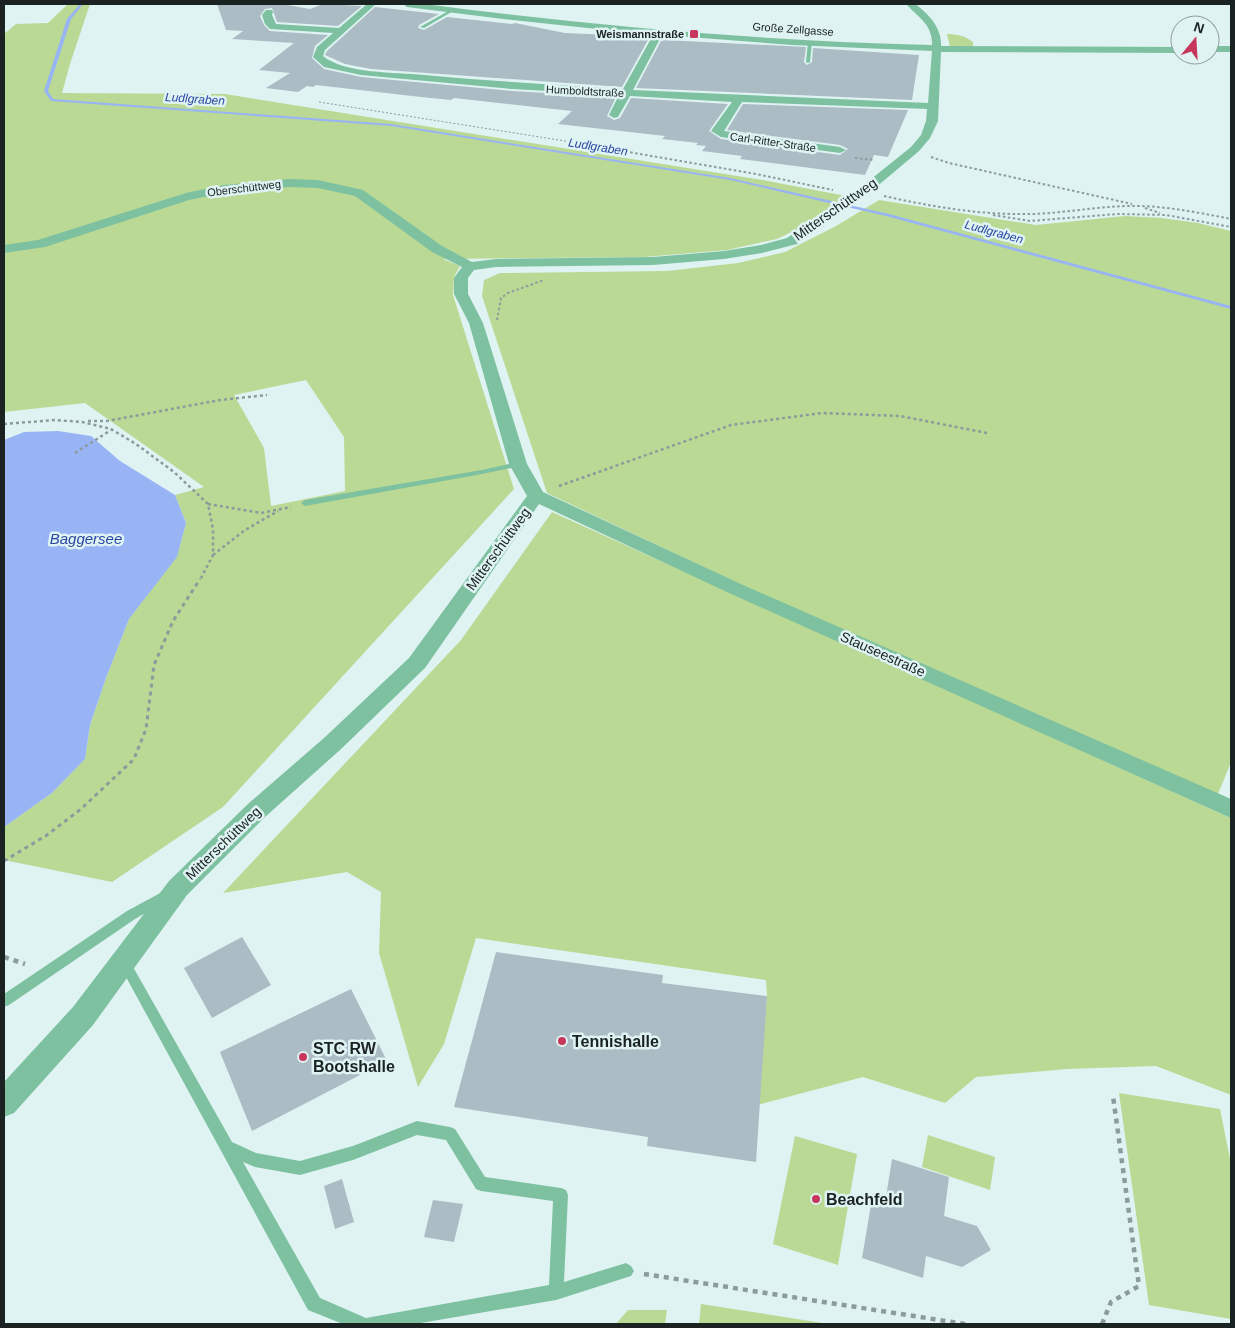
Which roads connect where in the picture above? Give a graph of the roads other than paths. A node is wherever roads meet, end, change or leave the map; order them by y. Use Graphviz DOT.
graph roads {
  1 [pos="372,4"];
  2 [pos="407,4"];
  3 [pos="910,4"];
  4 [pos="275,9"];
  5 [pos="453,10"];
  6 [pos="422,27"];
  7 [pos="341,31"];
  8 [pos="659,32"];
  9 [pos="810,42"];
  10 [pos="937,49"];
  11 [pos="1170,50"];
  12 [pos="808,62"];
  13 [pos="627,93"];
  14 [pos="738,99"];
  15 [pos="933,106"];
  16 [pos="614,115"];
  17 [pos="840,150"];
  18 [pos="4,249"];
  19 [pos="470,266"];
  20 [pos="518,464"];
  21 [pos="536,496"];
  22 [pos="305,503"];
  23 [pos="1231,809"];
  24 [pos="178,888"];
  25 [pos="124,961"];
  26 [pos="4,1001"];
  27 [pos="4,1103"];
  28 [pos="227,1147"];
  29 [pos="626,1271"];
  30 [pos="556,1292"];
  31 [pos="361,1324"];
  32 [pos="371,1324"];
  1 -- 7 [label="street, Humboldtstraße"];
  2 -- 5 [label="street, Große Zellgasse"];
  3 -- 10 [label="street, Mitterschüttweg"];
  4 -- 7 [label="street"];
  5 -- 6 [label="lane"];
  5 -- 8 [label="street, Große Zellgasse"];
  7 -- 13 [label="street, Humboldtstraße"];
  8 -- 9 [label="street, Große Zellgasse"];
  8 -- 13 [label="street"];
  9 -- 10 [label="street, Große Zellgasse"];
  9 -- 12 [label="lane"];
  10 -- 11 [label="street, Große Zellgasse"];
  10 -- 15 [label="street, Mitterschüttweg"];
  13 -- 14 [label="street, Humboldtstraße"];
  13 -- 16 [label="street"];
  14 -- 15 [label="street, Humboldtstraße"];
  14 -- 17 [label="street, Carl-Ritter-Straße"];
  15 -- 19 [label="street, Mitterschüttweg"];
  18 -- 19 [label="street, Oberschüttweg"];
  19 -- 20 [label="street, Mitterschüttweg"];
  20 -- 21 [label="street, Mitterschüttweg"];
  20 -- 22 [label="lane"];
  21 -- 23 [label="street, Stauseestraße"];
  21 -- 24 [label="street, Mitterschüttweg"];
  24 -- 25 [label="street, Mitterschüttweg"];
  24 -- 26 [label="lane"];
  25 -- 27 [label="street, Mitterschüttweg"];
  25 -- 28 [label="lane"];
  28 -- 30 [label="lane"];
  28 -- 31 [label="lane"];
  29 -- 30 [label="lane"];
  30 -- 32 [label="lane"];
}
